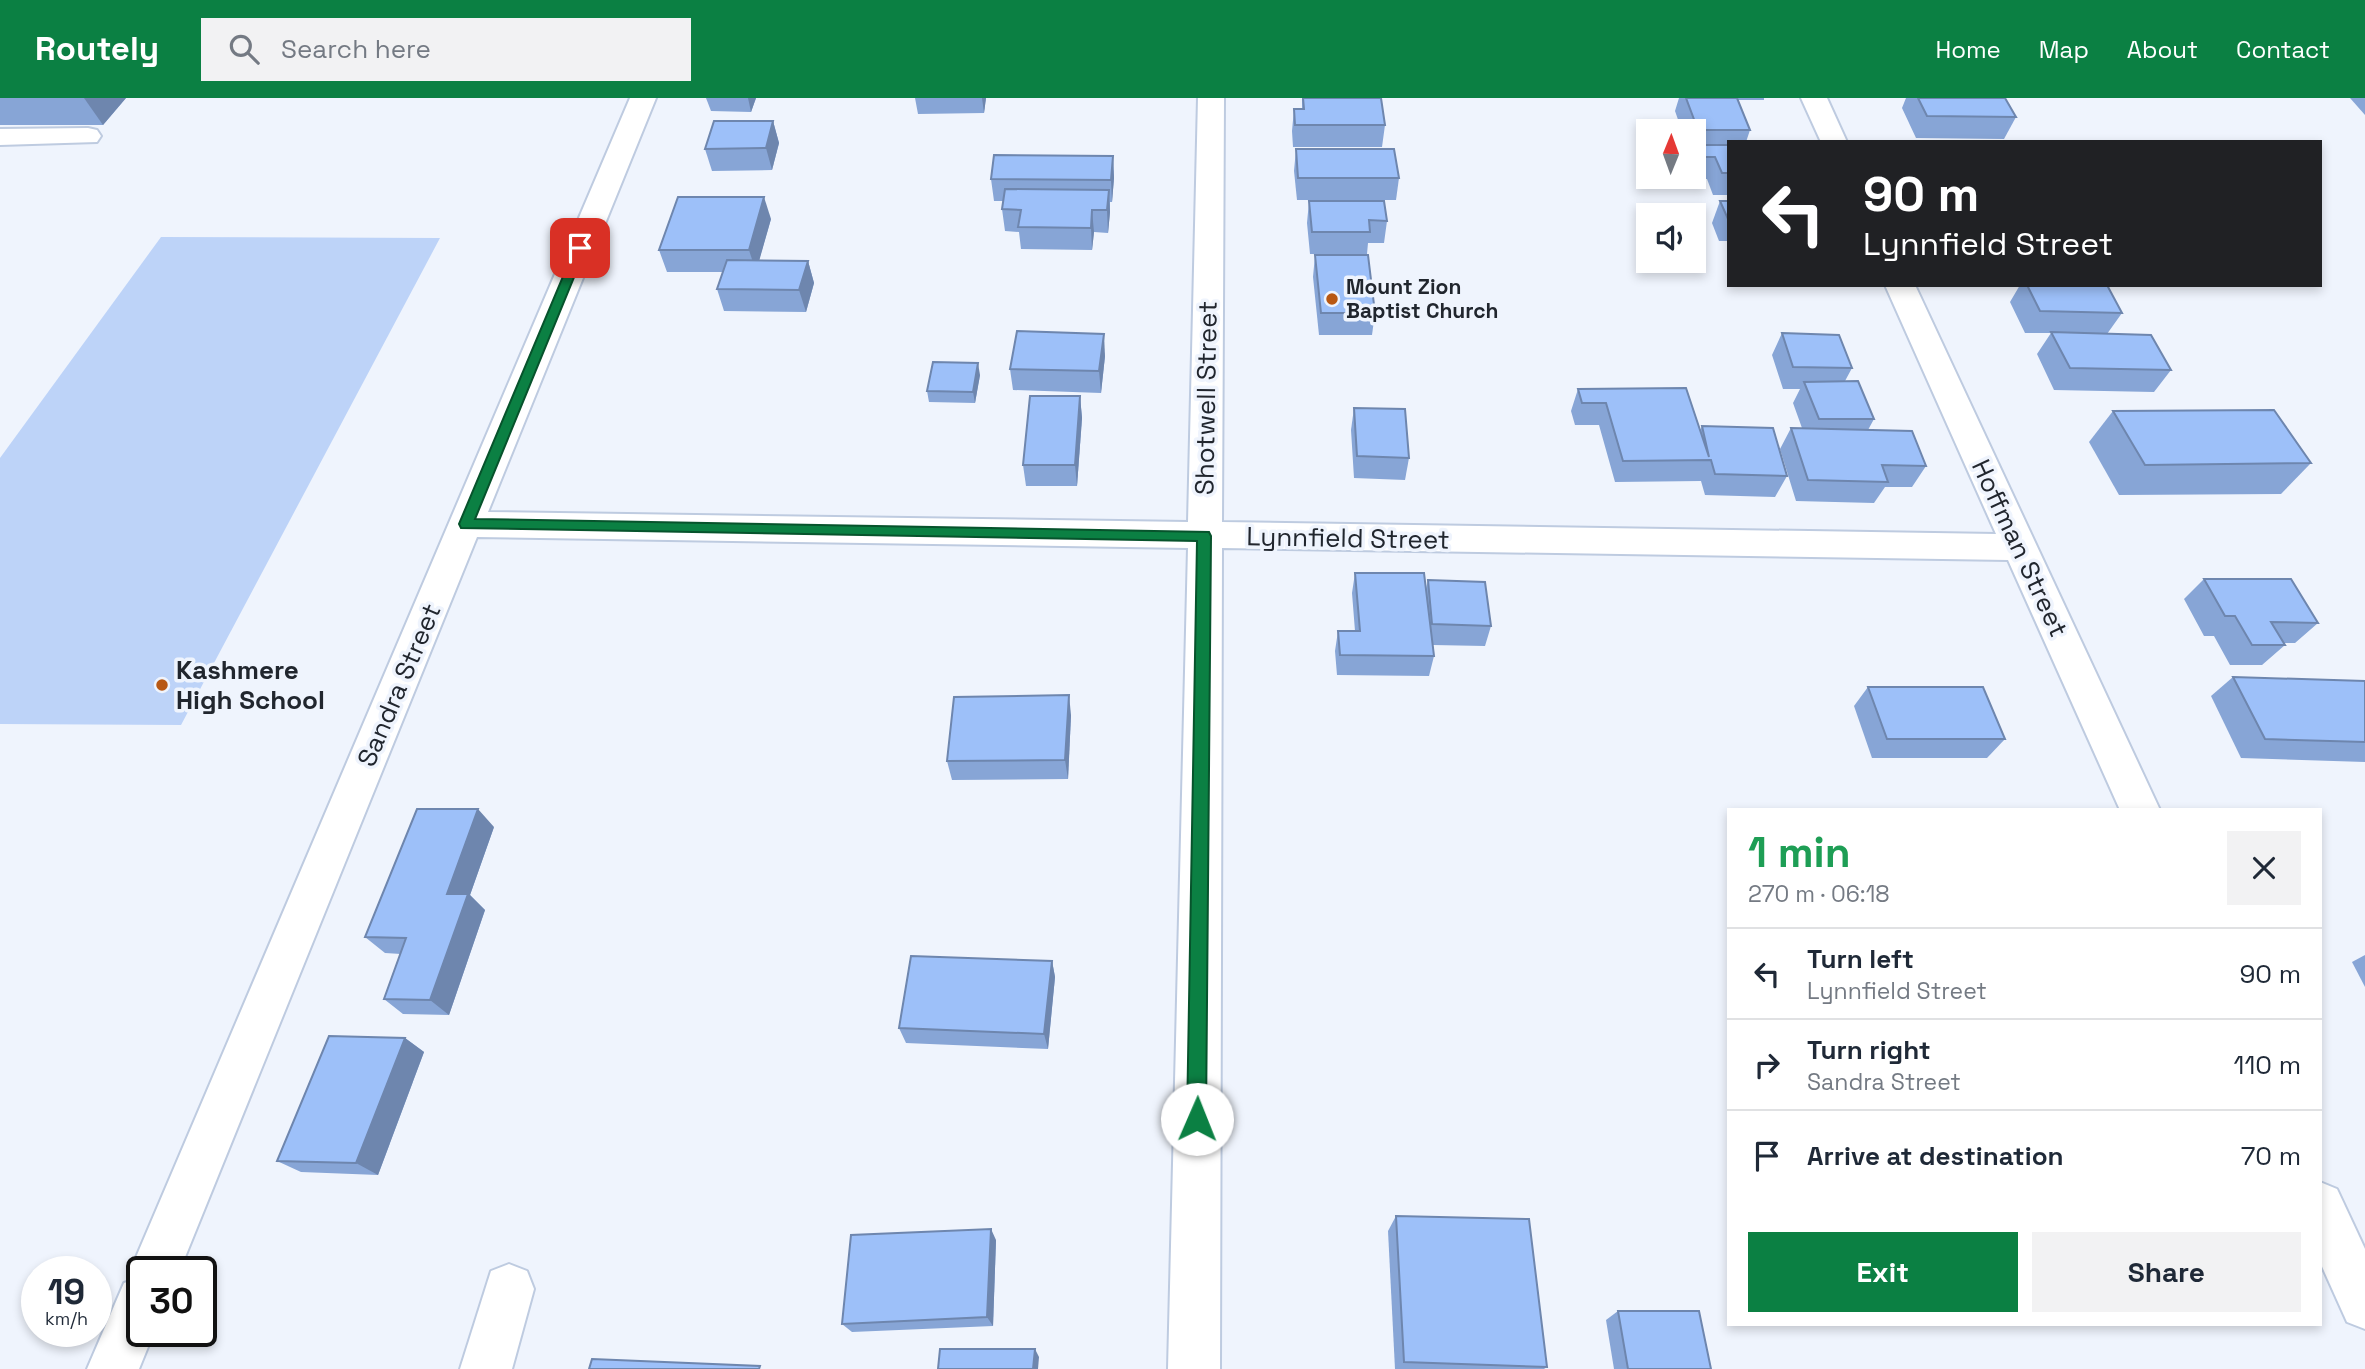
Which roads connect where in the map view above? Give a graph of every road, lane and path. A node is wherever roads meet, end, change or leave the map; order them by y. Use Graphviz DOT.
graph roads {
  1 [pos="643,98"];
  2 [pos="1211,98"];
  3 [pos="1814,98"];
  4 [pos="88,136"];
  5 [pos="0,137"];
  6 [pos="1833,140"];
  7 [pos="1901,287"];
  8 [pos="466,524"];
  9 [pos="1204,536"];
  10 [pos="2020,547"];
  11 [pos="2139,808"];
  12 [pos="2322,1210"];
  13 [pos="161,1256"];
  14 [pos="509,1289"];
  15 [pos="2365,1304"];
  16 [pos="126,1339"];
  17 [pos="113,1369"];
  18 [pos="486,1369"];
  19 [pos="1194,1369"];
  1 -- 8 [label="street, Sandra Street"];
  2 -- 9 [label="street, Shotwell Street"];
  3 -- 6 [label="street"];
  4 -- 5 [label="street"];
  7 -- 10 [label="street, Hoffman Street"];
  8 -- 9 [label="street, Lynnfield Street"];
  8 -- 13 [label="street, Sandra Street"];
  9 -- 10 [label="street, Lynnfield Street"];
  9 -- 19 [label="street, Shotwell Street"];
  10 -- 11 [label="street, Hoffman Street"];
  12 -- 15 [label="street"];
  14 -- 18 [label="street"];
  16 -- 17 [label="street"];
}
